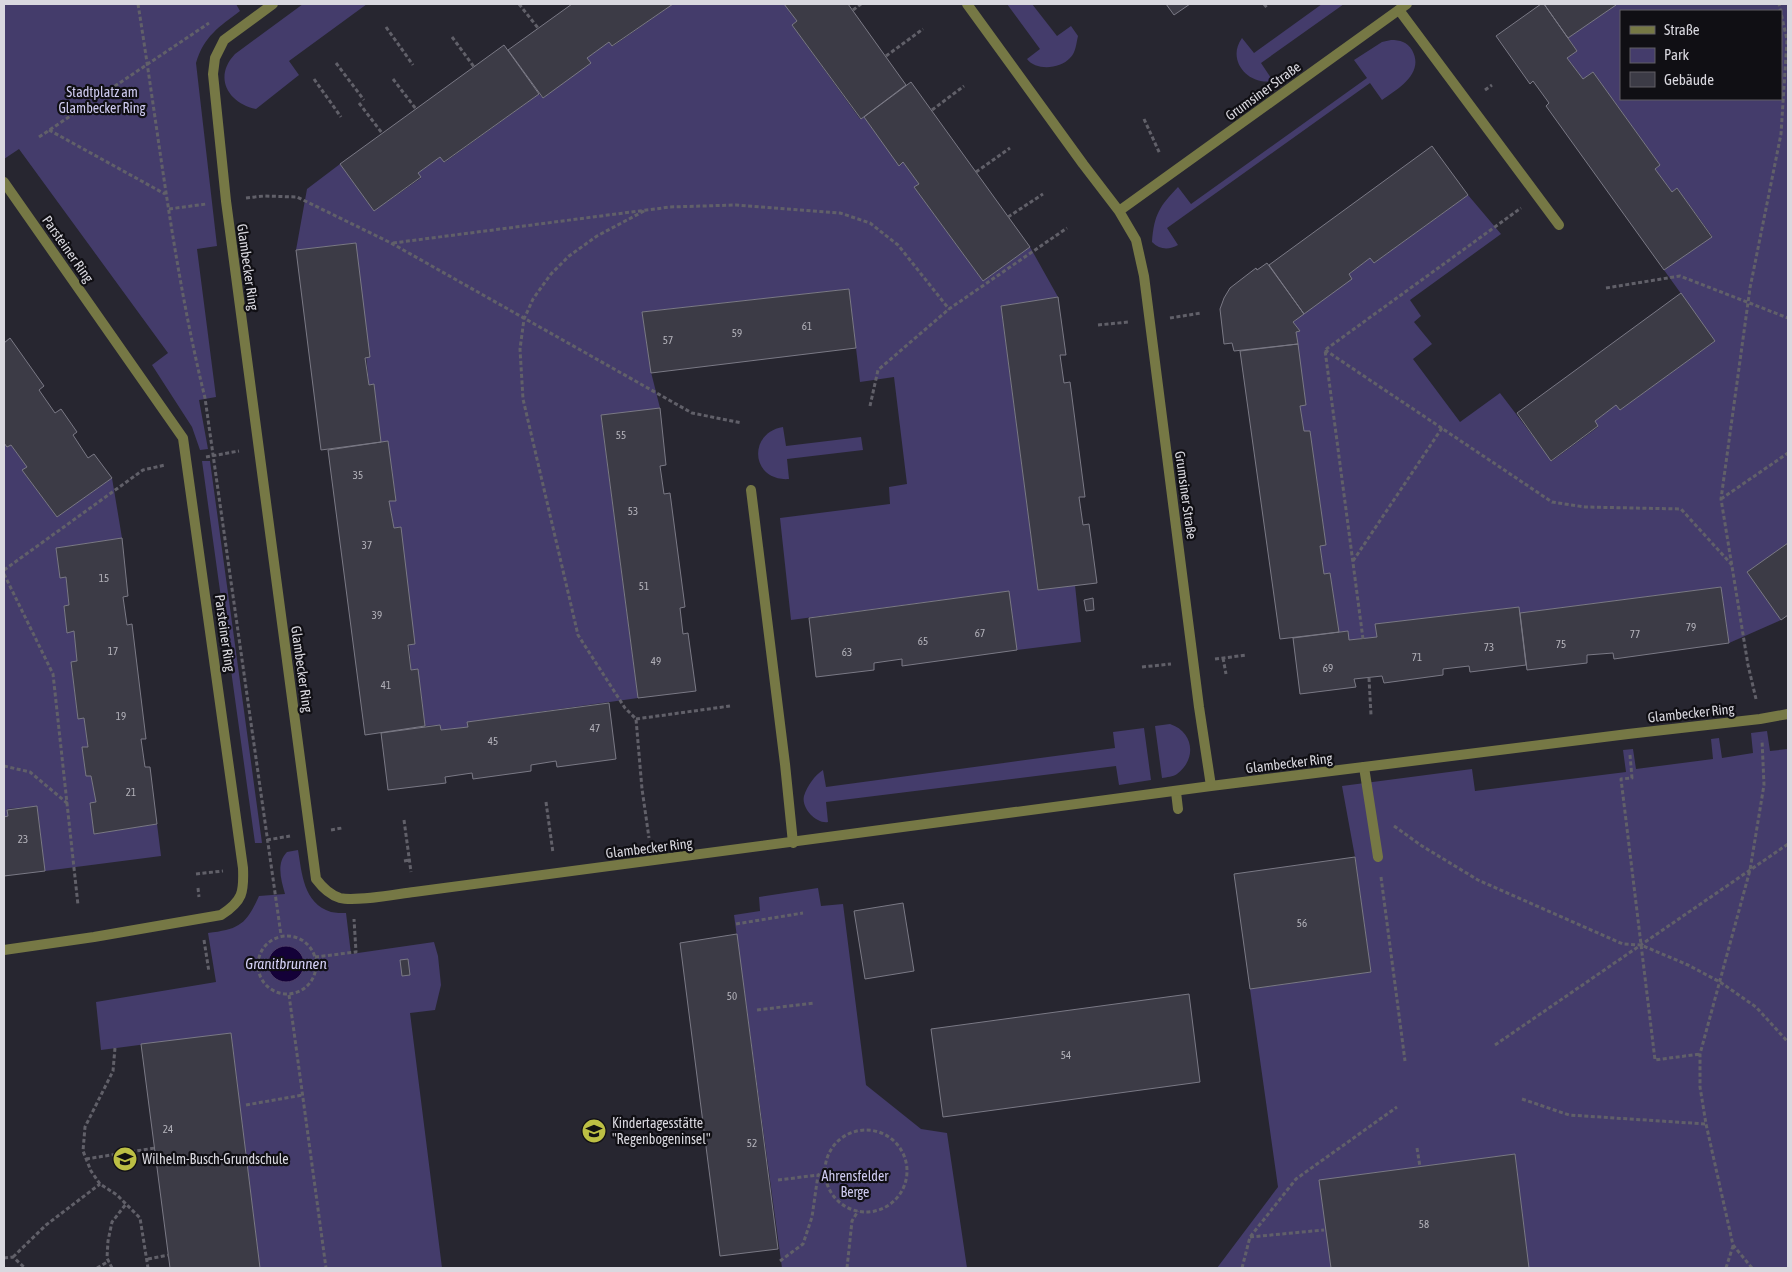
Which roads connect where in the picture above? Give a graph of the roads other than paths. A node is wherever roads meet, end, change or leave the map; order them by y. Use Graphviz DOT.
graph roads {
  1 [pos="273,4"];
  2 [pos="967,4"];
  3 [pos="1403,7"];
  4 [pos="4,182"];
  5 [pos="1119,211"];
  6 [pos="1559,225"];
  7 [pos="751,490"];
  8 [pos="1788,714"];
  9 [pos="1364,767"];
  10 [pos="1211,786"];
  11 [pos="1176,792"];
  12 [pos="1178,810"];
  13 [pos="793,843"];
  14 [pos="1378,857"];
  15 [pos="4,950"];
  1 -- 13 [label="street, Glambecker Ring"];
  2 -- 5 [label="street, Grumsiner Straße"];
  3 -- 5 [label="street, Grumsiner Straße"];
  3 -- 6 [label="street, Grumsiner Straße"];
  4 -- 15 [label="street, Parsteiner Ring"];
  5 -- 10 [label="street, Grumsiner Straße"];
  7 -- 13 [label="street"];
  8 -- 9 [label="street, Glambecker Ring"];
  9 -- 10 [label="street, Glambecker Ring"];
  9 -- 14 [label="street"];
  10 -- 11 [label="street, Glambecker Ring"];
  11 -- 12 [label="street"];
  11 -- 13 [label="street, Glambecker Ring"];
}
